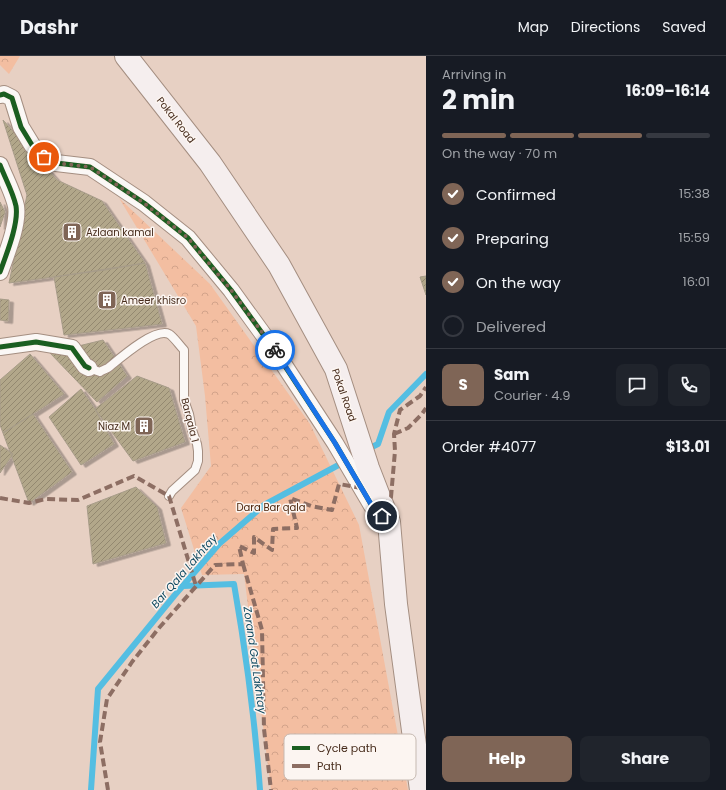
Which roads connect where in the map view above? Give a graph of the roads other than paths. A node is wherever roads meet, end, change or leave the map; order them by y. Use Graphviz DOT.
graph roads {
  1 [pos="126,56"];
  2 [pos="0,95"];
  3 [pos="0,165"];
  4 [pos="0,272"];
  5 [pos="0,347"];
  6 [pos="89,368"];
  7 [pos="169,496"];
  8 [pos="389,522"];
  9 [pos="413,734"];
  10 [pos="416,753"];
  11 [pos="421,790"];
  1 -- 8 [label="main road, Pokal Road"];
  2 -- 8 [label="street"];
  3 -- 4 [label="street"];
  5 -- 6 [label="street"];
  6 -- 7 [label="lane, Barqala 1"];
  8 -- 9 [label="main road, Pokal Road"];
  10 -- 11 [label="main road, Pokal Road"];
}
